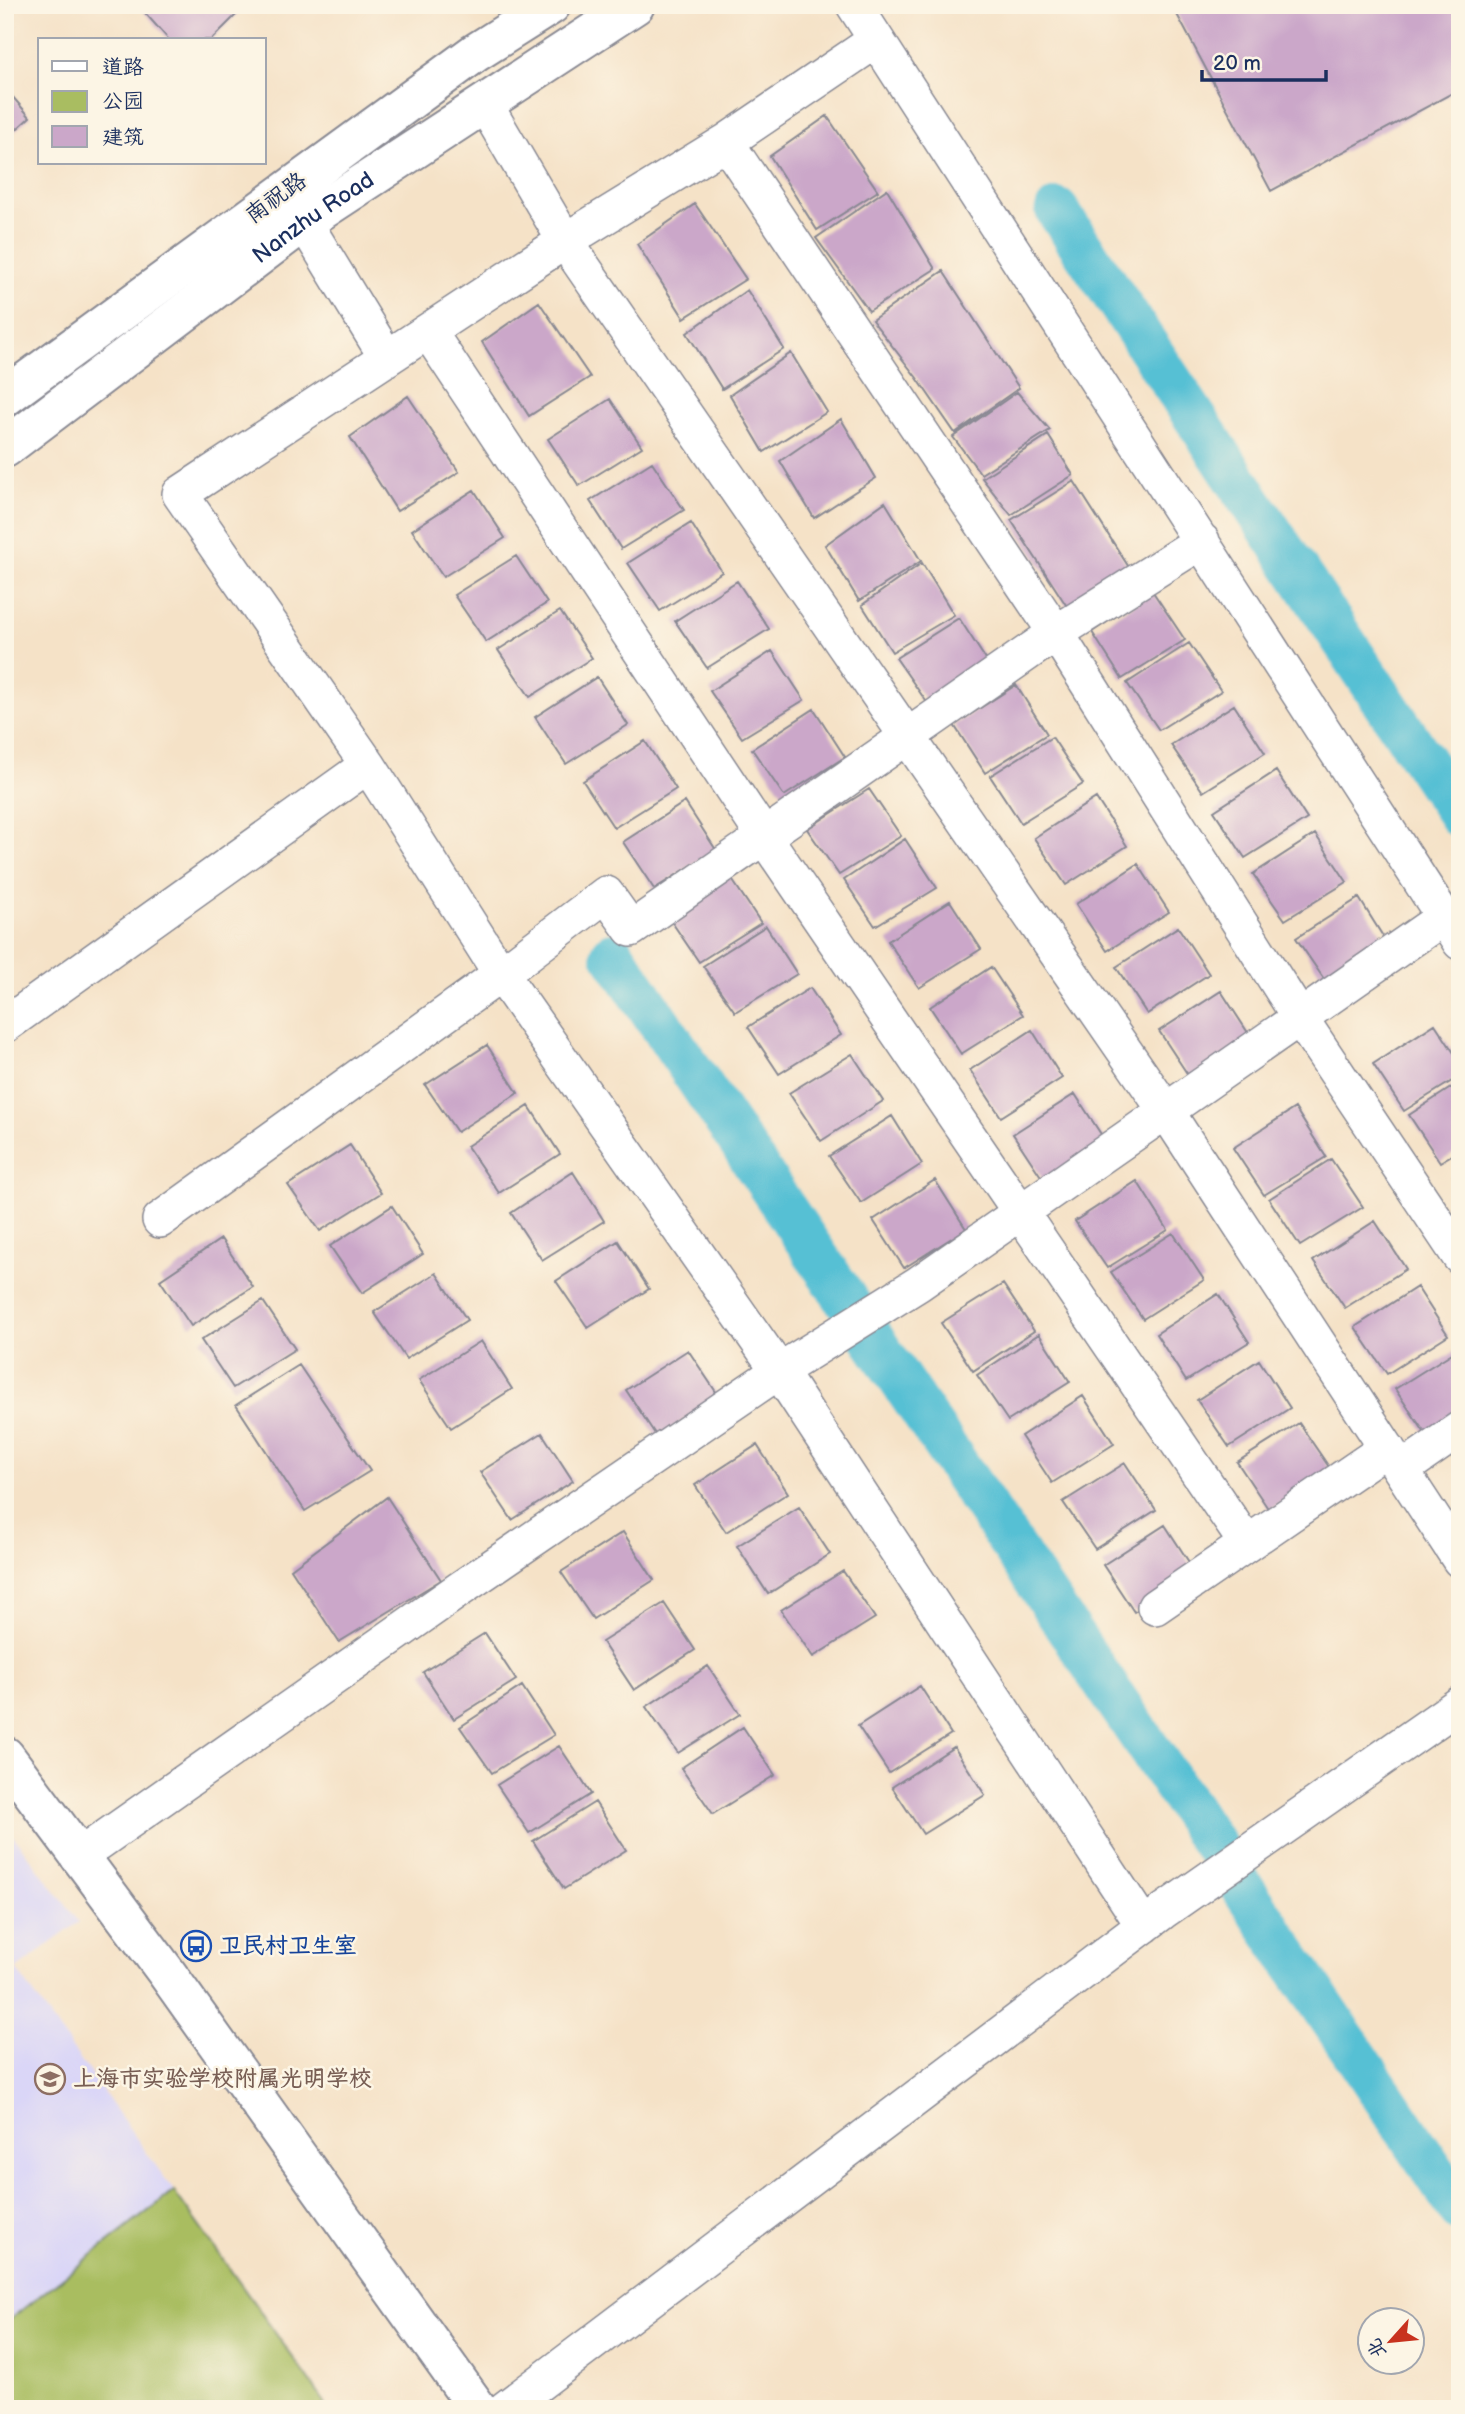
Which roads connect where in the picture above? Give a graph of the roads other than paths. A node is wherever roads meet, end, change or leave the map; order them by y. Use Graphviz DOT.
graph roads {
  1 [pos="551,5"];
  2 [pos="635,5"];
  3 [pos="854,5"];
  4 [pos="876,41"];
  5 [pos="484,103"];
  6 [pos="726,142"];
  7 [pos="304,222"];
  8 [pos="565,241"];
  9 [pos="428,331"];
  10 [pos="387,358"];
  11 [pos="5,397"];
  12 [pos="5,448"];
  13 [pos="1202,541"];
  14 [pos="1056,633"];
  15 [pos="907,737"];
  16 [pos="368,765"];
  17 [pos="763,835"];
  18 [pos="1452,929"];
  19 [pos="501,974"];
  20 [pos="1300,1017"];
  21 [pos="5,1025"];
  22 [pos="1166,1111"];
  23 [pos="1022,1211"];
  24 [pos="159,1220"];
  25 [pos="1460,1257"];
  26 [pos="788,1366"];
  27 [pos="1460,1429"];
  28 [pos="1394,1459"];
  29 [pos="1247,1544"];
  30 [pos="1460,1560"];
  31 [pos="1154,1607"];
  32 [pos="1460,1704"];
  33 [pos="5,1756"];
  34 [pos="78,1857"];
  35 [pos="1153,1919"];
  36 [pos="478,2409"];
  37 [pos="505,2409"];
  1 -- 11 [label="main road, 南祝路"];
  2 -- 5 [label="main road, Nanzhu Road"];
  3 -- 4 [label="street"];
  4 -- 6 [label="street"];
  4 -- 13 [label="street"];
  5 -- 7 [label="main road, Nanzhu Road"];
  5 -- 8 [label="street"];
  6 -- 8 [label="street"];
  6 -- 14 [label="street"];
  7 -- 10 [label="street"];
  7 -- 12 [label="main road, Nanzhu Road"];
  8 -- 9 [label="street"];
  8 -- 15 [label="street"];
  9 -- 10 [label="street"];
  9 -- 17 [label="street"];
  10 -- 16 [label="street"];
  13 -- 14 [label="street"];
  13 -- 18 [label="street"];
  14 -- 15 [label="street"];
  14 -- 20 [label="street"];
  15 -- 17 [label="street"];
  15 -- 22 [label="street"];
  16 -- 19 [label="street"];
  16 -- 21 [label="street"];
  17 -- 19 [label="street"];
  17 -- 23 [label="street"];
  18 -- 20 [label="street"];
  19 -- 24 [label="street"];
  19 -- 26 [label="street"];
  20 -- 22 [label="street"];
  20 -- 25 [label="street"];
  22 -- 23 [label="street"];
  22 -- 28 [label="street"];
  23 -- 26 [label="street"];
  23 -- 29 [label="street"];
  26 -- 34 [label="street"];
  26 -- 35 [label="street"];
  27 -- 28 [label="street"];
  28 -- 29 [label="street"];
  28 -- 30 [label="street"];
  29 -- 31 [label="street"];
  32 -- 35 [label="street"];
  33 -- 34 [label="main road"];
  34 -- 36 [label="main road"];
  35 -- 37 [label="street"];
}
